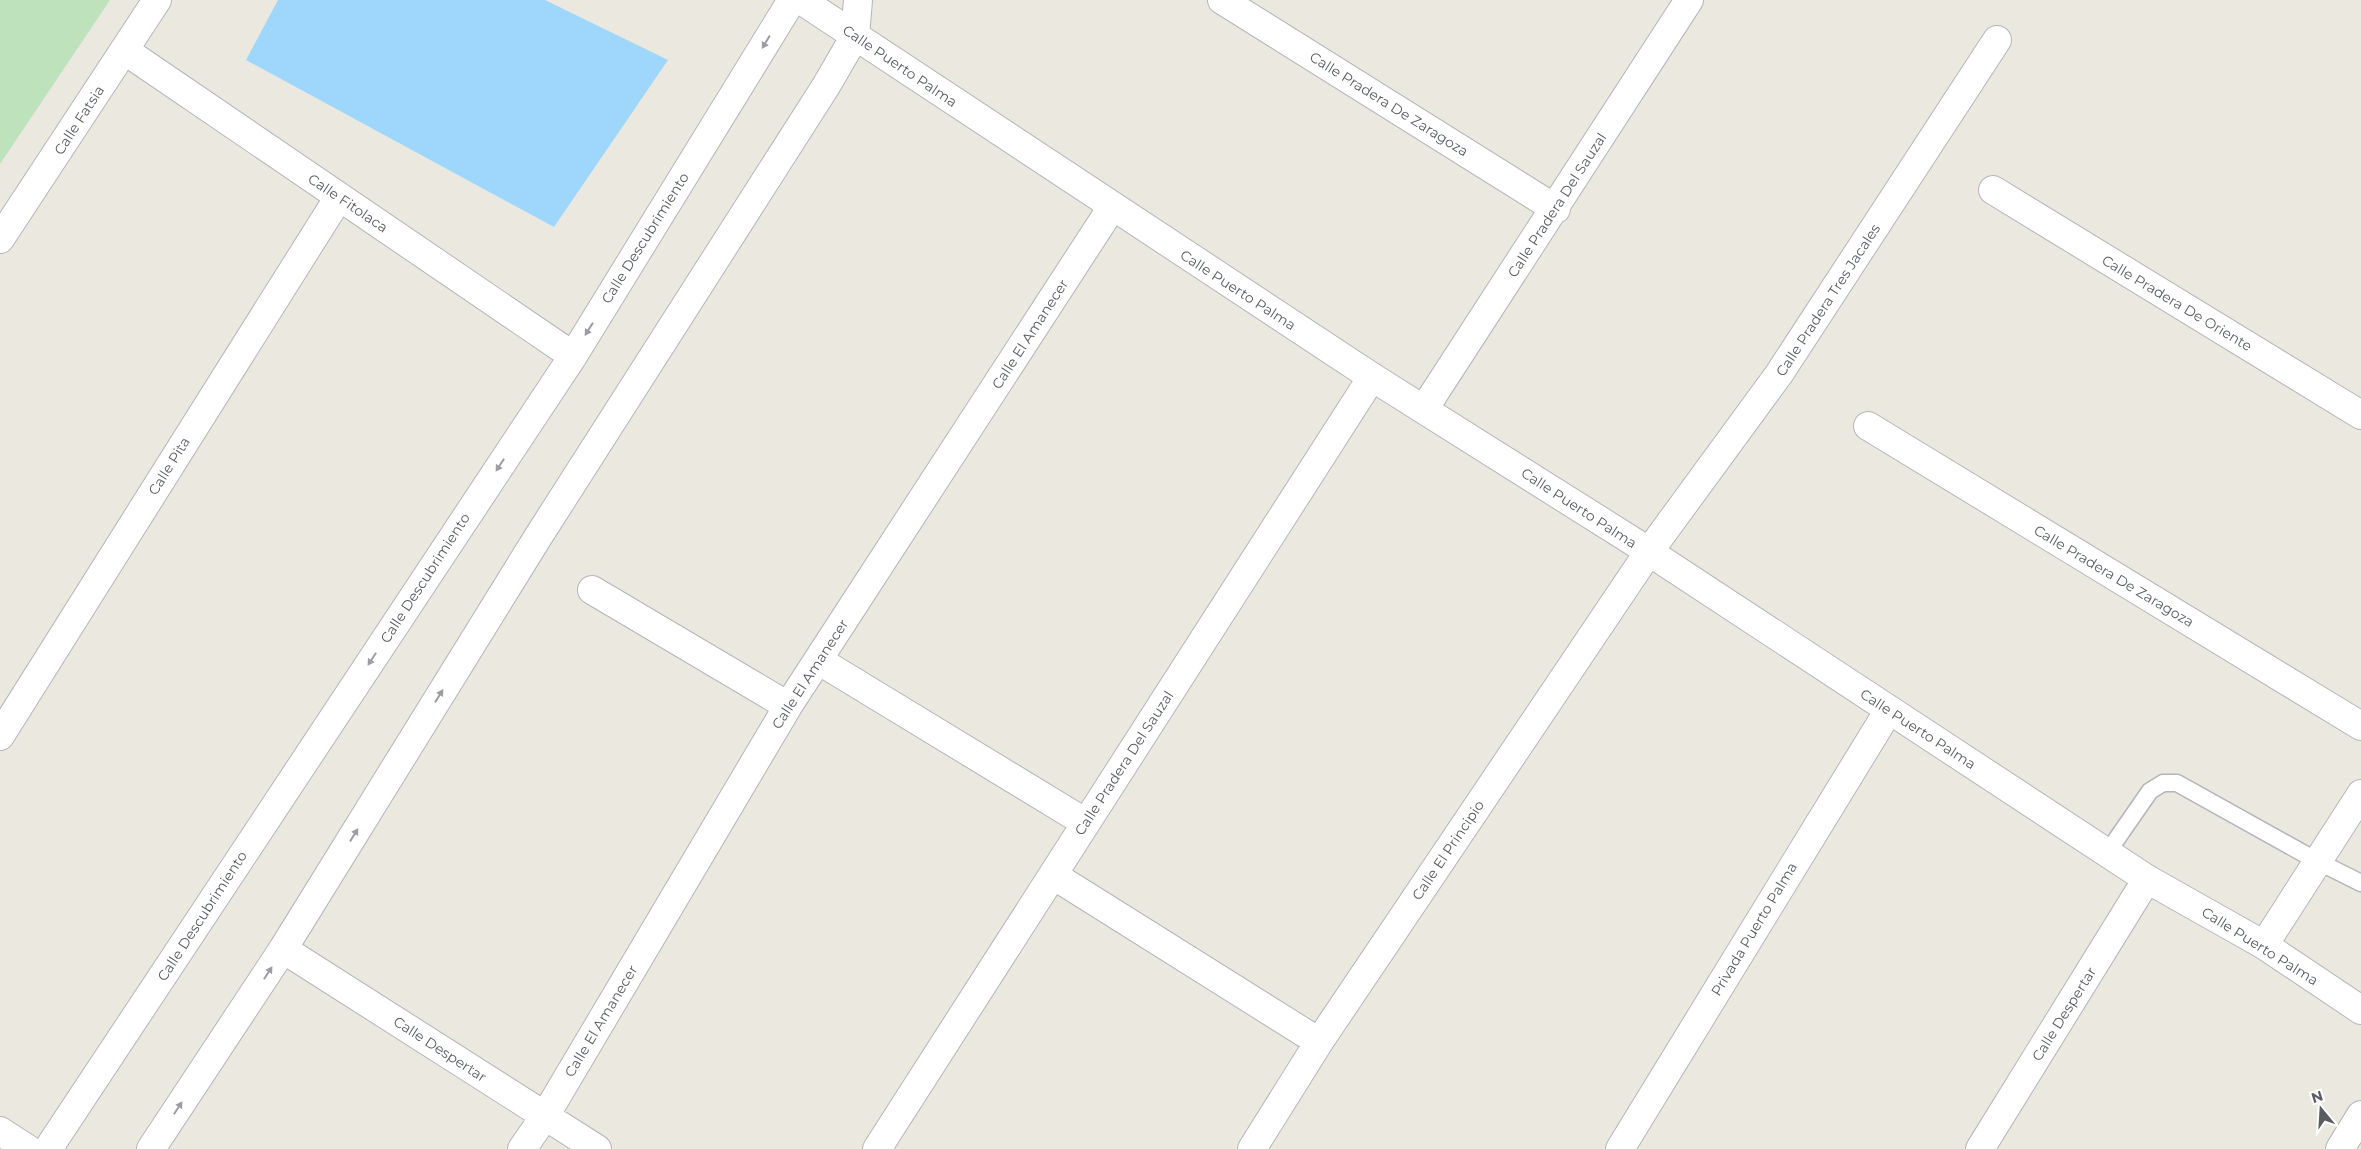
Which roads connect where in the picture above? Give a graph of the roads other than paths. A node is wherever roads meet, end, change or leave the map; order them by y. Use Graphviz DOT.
graph roads {
  1 [pos="157,0"];
  2 [pos="792,0"];
  3 [pos="801,0"];
  4 [pos="858,0"];
  5 [pos="1222,0"];
  6 [pos="1690,0"];
  7 [pos="855,36"];
  8 [pos="1998,40"];
  9 [pos="124,50"];
  10 [pos="1993,190"];
  11 [pos="339,196"];
  12 [pos="1112,207"];
  13 [pos="1556,209"];
  14 [pos="0,239"];
  15 [pos="573,356"];
  16 [pos="1372,377"];
  17 [pos="1424,409"];
  18 [pos="2361,415"];
  19 [pos="1868,426"];
  20 [pos="1648,553"];
  21 [pos="592,590"];
  22 [pos="818,660"];
  23 [pos="788,706"];
  24 [pos="1889,710"];
  25 [pos="2361,726"];
  26 [pos="0,736"];
  27 [pos="2361,794"];
  28 [pos="1086,823"];
  29 [pos="2107,852"];
  30 [pos="2317,861"];
  31 [pos="1052,875"];
  32 [pos="2147,879"];
  33 [pos="2361,883"];
  34 [pos="2264,945"];
  35 [pos="284,949"];
  36 [pos="2361,1010"];
  37 [pos="1319,1042"];
  38 [pos="2361,1115"];
  39 [pos="545,1116"];
  40 [pos="0,1131"];
  41 [pos="28,1149"];
  42 [pos="48,1149"];
  43 [pos="151,1149"];
  44 [pos="522,1149"];
  45 [pos="597,1149"];
  46 [pos="877,1149"];
  47 [pos="1252,1149"];
  48 [pos="1620,1149"];
  49 [pos="1980,1149"];
  50 [pos="2340,1149"];
  1 -- 9 [label="street, Calle Fatsia"];
  2 -- 15 [label="street, Calle Descubrimiento, one-way"];
  3 -- 7 [label="street, Calle Puerto Palma"];
  4 -- 7 [label="street"];
  5 -- 13 [label="street, Calle Pradera De Zaragoza"];
  6 -- 13 [label="street, Calle Pradera Del Sauzal"];
  7 -- 12 [label="street, Calle Puerto Palma"];
  35 -- 7 [label="street, one-way"];
  8 -- 20 [label="street, Calle Pradera Tres Jacales"];
  9 -- 11 [label="street, Calle Fitolaca"];
  9 -- 14 [label="street, Calle Fatsia"];
  10 -- 18 [label="street, Calle Pradera De Oriente"];
  11 -- 15 [label="street, Calle Fitolaca"];
  11 -- 26 [label="street, Calle Pita"];
  12 -- 16 [label="street, Calle Puerto Palma"];
  12 -- 22 [label="street, Calle El Amanecer"];
  13 -- 17 [label="street, Calle Pradera Del Sauzal"];
  15 -- 42 [label="street, Calle Descubrimiento, one-way"];
  16 -- 17 [label="street, Calle Puerto Palma"];
  16 -- 28 [label="street, Calle Pradera Del Sauzal"];
  17 -- 20 [label="street, Calle Puerto Palma"];
  19 -- 25 [label="street, Calle Pradera De Zaragoza"];
  20 -- 24 [label="street, Calle Puerto Palma"];
  20 -- 37 [label="street, Calle El Principio"];
  21 -- 23 [label="street"];
  22 -- 23 [label="street, Calle El Amanecer"];
  22 -- 28 [label="street"];
  23 -- 39 [label="street, Calle El Amanecer"];
  24 -- 29 [label="street, Calle Puerto Palma"];
  24 -- 48 [label="street, Privada Puerto Palma"];
  27 -- 30 [label="street"];
  28 -- 31 [label="street, Calle Pradera Del Sauzal"];
  29 -- 30 [label="lane"];
  29 -- 32 [label="street, Calle Puerto Palma"];
  30 -- 33 [label="lane"];
  30 -- 34 [label="street"];
  31 -- 37 [label="street"];
  31 -- 46 [label="street, Calle Pradera Del Sauzal"];
  32 -- 34 [label="street, Calle Puerto Palma"];
  32 -- 49 [label="street, Calle Despertar"];
  34 -- 36 [label="street, Calle Puerto Palma"];
  35 -- 39 [label="street, Calle Despertar"];
  43 -- 35 [label="street, one-way"];
  37 -- 47 [label="street, Calle El Principio"];
  38 -- 50 [label="street"];
  39 -- 44 [label="street, Calle El Amanecer"];
  39 -- 45 [label="street, Calle Despertar"];
  40 -- 41 [label="street"];
}
